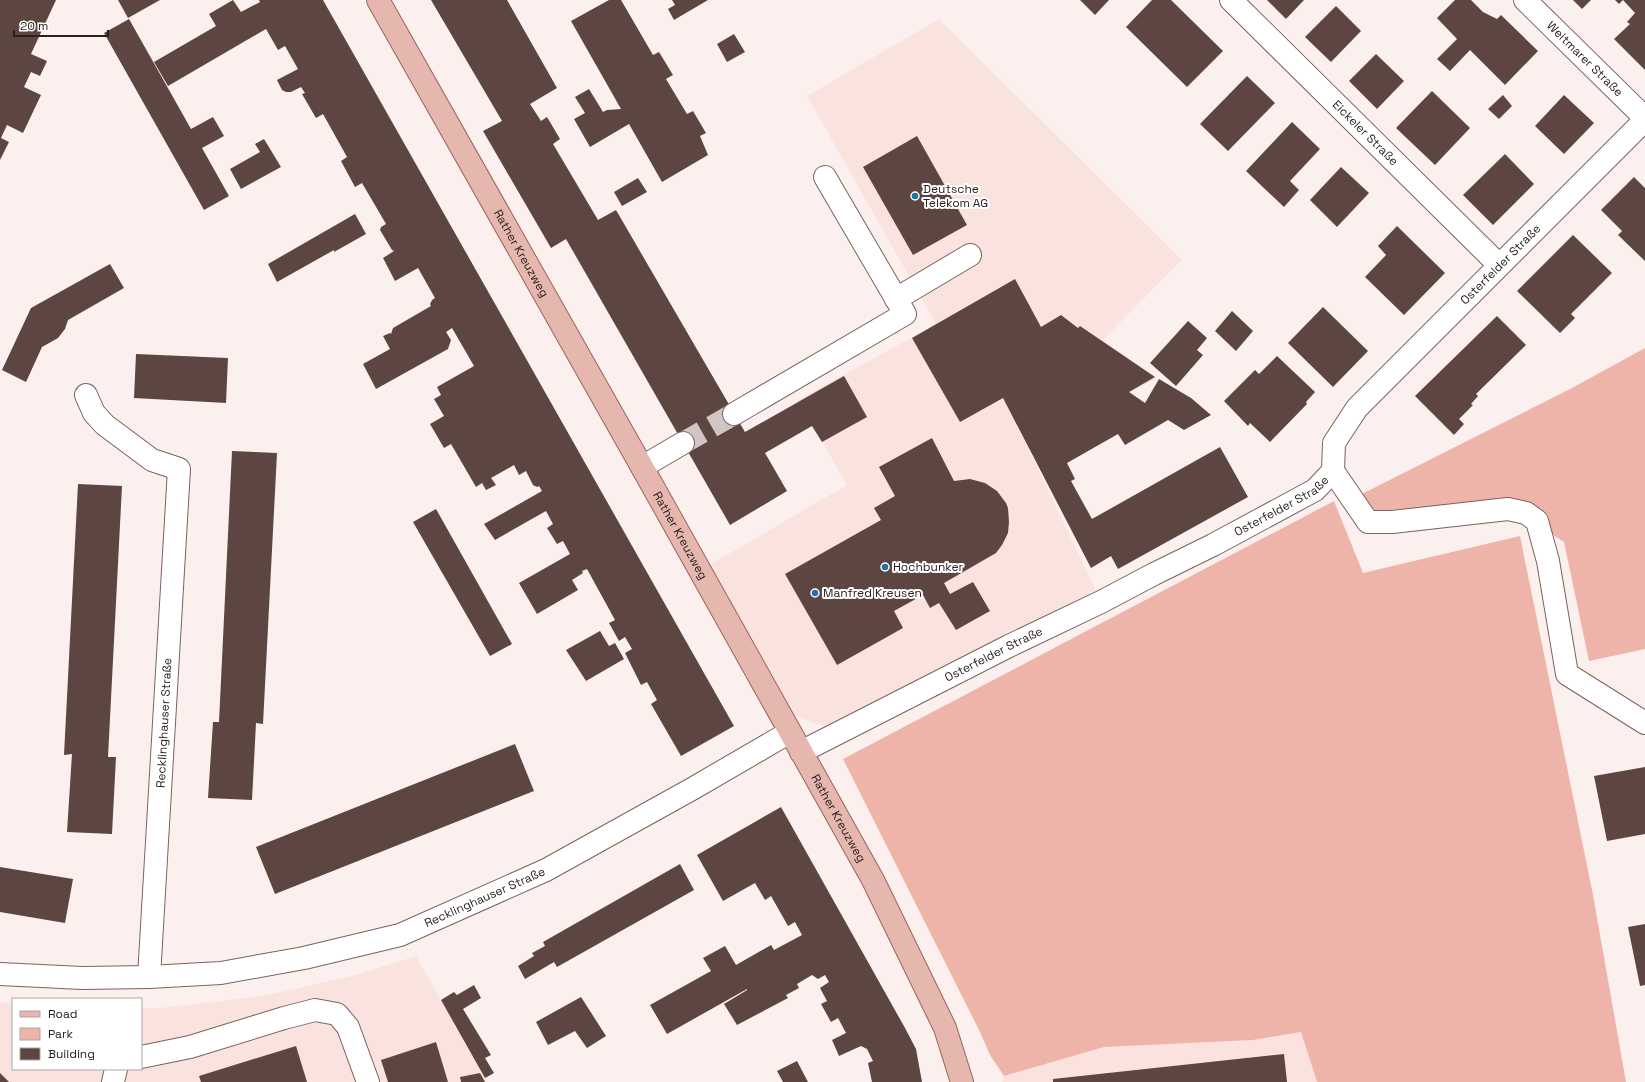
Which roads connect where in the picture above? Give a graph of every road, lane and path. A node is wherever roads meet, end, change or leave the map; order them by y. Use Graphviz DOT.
graph roads {
  1 [pos="378,0"];
  2 [pos="1231,0"];
  3 [pos="1526,0"];
  4 [pos="1645,119"];
  5 [pos="825,177"];
  6 [pos="970,255"];
  7 [pos="1499,265"];
  8 [pos="896,298"];
  9 [pos="86,395"];
  10 [pos="734,414"];
  11 [pos="684,443"];
  12 [pos="642,467"];
  13 [pos="1333,471"];
  14 [pos="1645,723"];
  15 [pos="790,732"];
  16 [pos="801,752"];
  17 [pos="0,974"];
  18 [pos="149,977"];
  19 [pos="142,1057"];
  20 [pos="116,1070"];
  21 [pos="113,1082"];
  22 [pos="368,1082"];
  23 [pos="962,1082"];
  1 -- 12 [label="main road, Rather Kreuzweg"];
  2 -- 7 [label="street, Eickeler Straße"];
  3 -- 4 [label="street, Weitmarer Straße"];
  4 -- 7 [label="street, Osterfelder Straße"];
  5 -- 8 [label="street"];
  6 -- 8 [label="street"];
  7 -- 13 [label="street, Osterfelder Straße"];
  8 -- 10 [label="street"];
  9 -- 18 [label="street, Recklinghauser Straße"];
  11 -- 12 [label="street"];
  12 -- 15 [label="main road, Rather Kreuzweg"];
  13 -- 14 [label="street"];
  13 -- 16 [label="street, Osterfelder Straße"];
  15 -- 16 [label="main road, Rather Kreuzweg"];
  15 -- 18 [label="street, Recklinghauser Straße"];
  16 -- 23 [label="main road, Rather Kreuzweg"];
  17 -- 18 [label="street, Recklinghauser Straße"];
  19 -- 22 [label="street"];
  20 -- 21 [label="street"];
}
